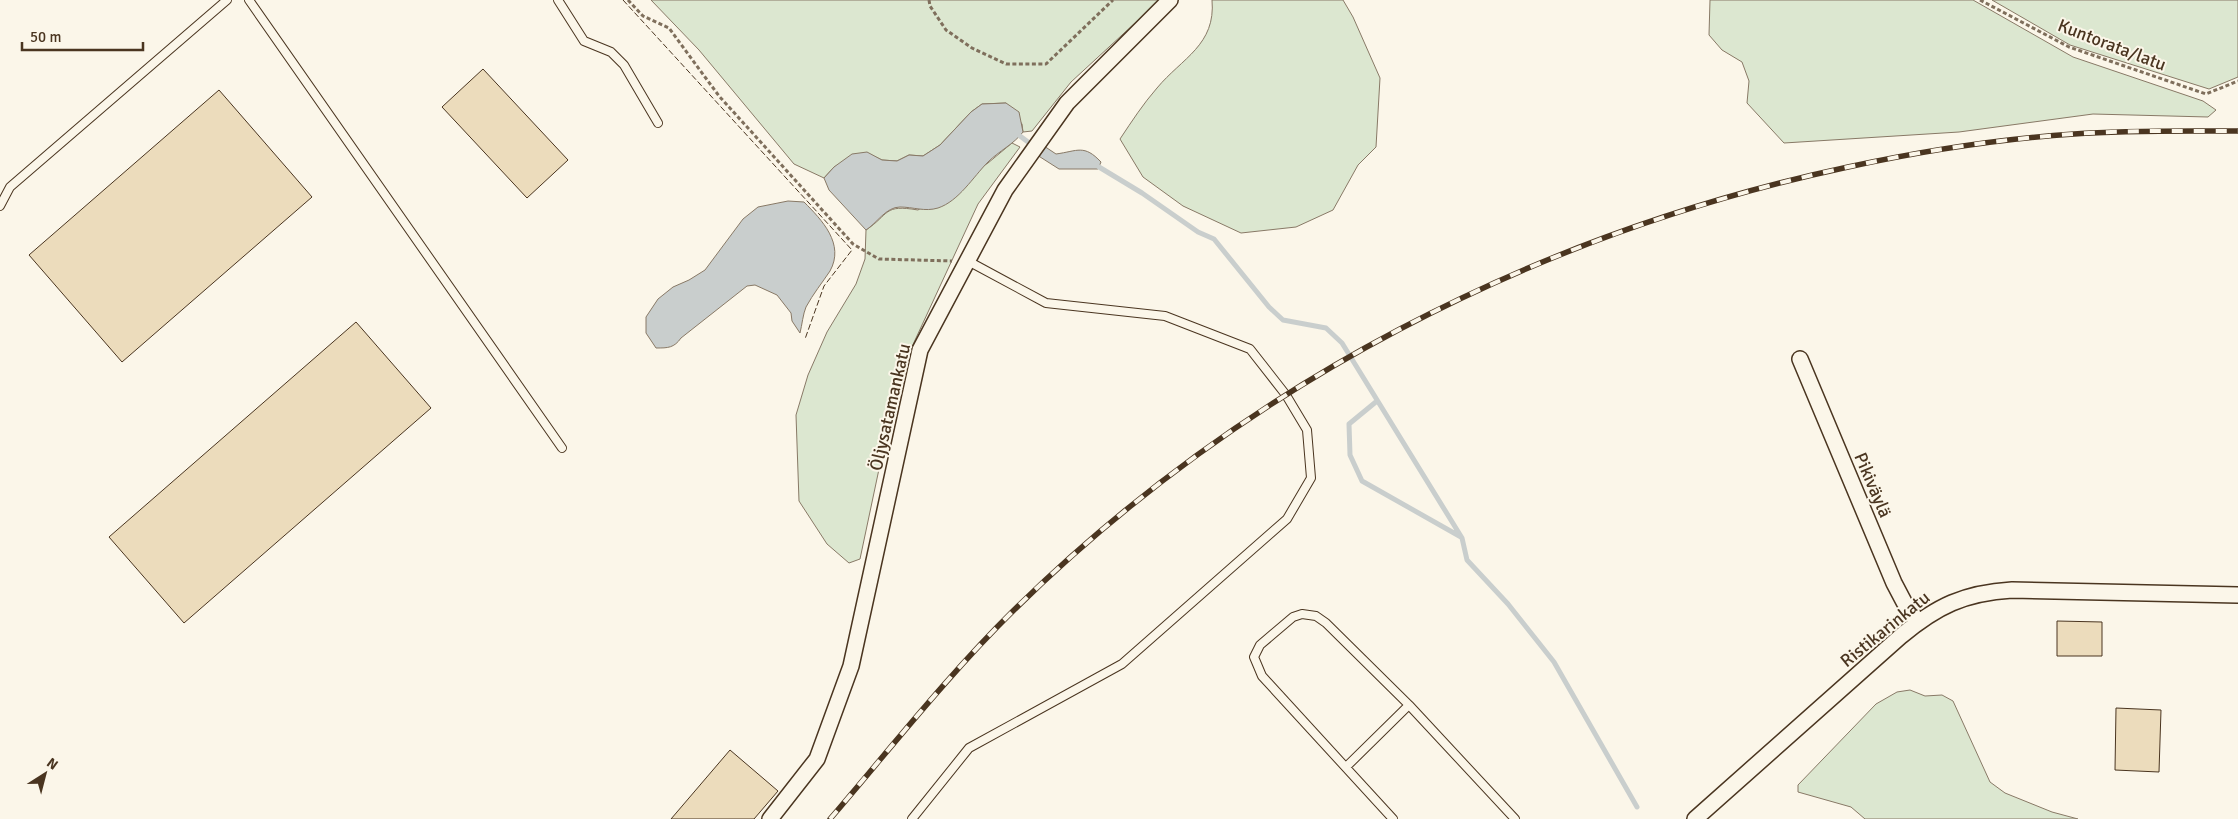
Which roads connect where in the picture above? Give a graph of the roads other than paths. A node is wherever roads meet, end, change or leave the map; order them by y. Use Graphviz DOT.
graph roads {
  1 [pos="227,0"];
  2 [pos="249,0"];
  3 [pos="558,0"];
  4 [pos="1170,0"];
  5 [pos="658,123"];
  6 [pos="0,206"];
  7 [pos="968,261"];
  8 [pos="1800,359"];
  9 [pos="562,448"];
  10 [pos="2238,595"];
  11 [pos="1918,622"];
  12 [pos="1409,705"];
  13 [pos="1346,767"];
  14 [pos="770,819"];
  15 [pos="912,819"];
  16 [pos="1393,819"];
  17 [pos="1515,819"];
  18 [pos="1695,819"];
  1 -- 6 [label="lane"];
  2 -- 9 [label="lane"];
  3 -- 5 [label="lane"];
  4 -- 7 [label="street, Öljysatamankatu"];
  7 -- 14 [label="street, Öljysatamankatu"];
  7 -- 15 [label="lane"];
  8 -- 11 [label="street, Pikiväylä"];
  10 -- 11 [label="street, Ristikarinkatu"];
  11 -- 18 [label="street, Ristikarinkatu"];
  12 -- 13 [label="lane"];
  12 -- 13 [label="lane"];
  12 -- 17 [label="lane"];
  13 -- 16 [label="lane"];
}
